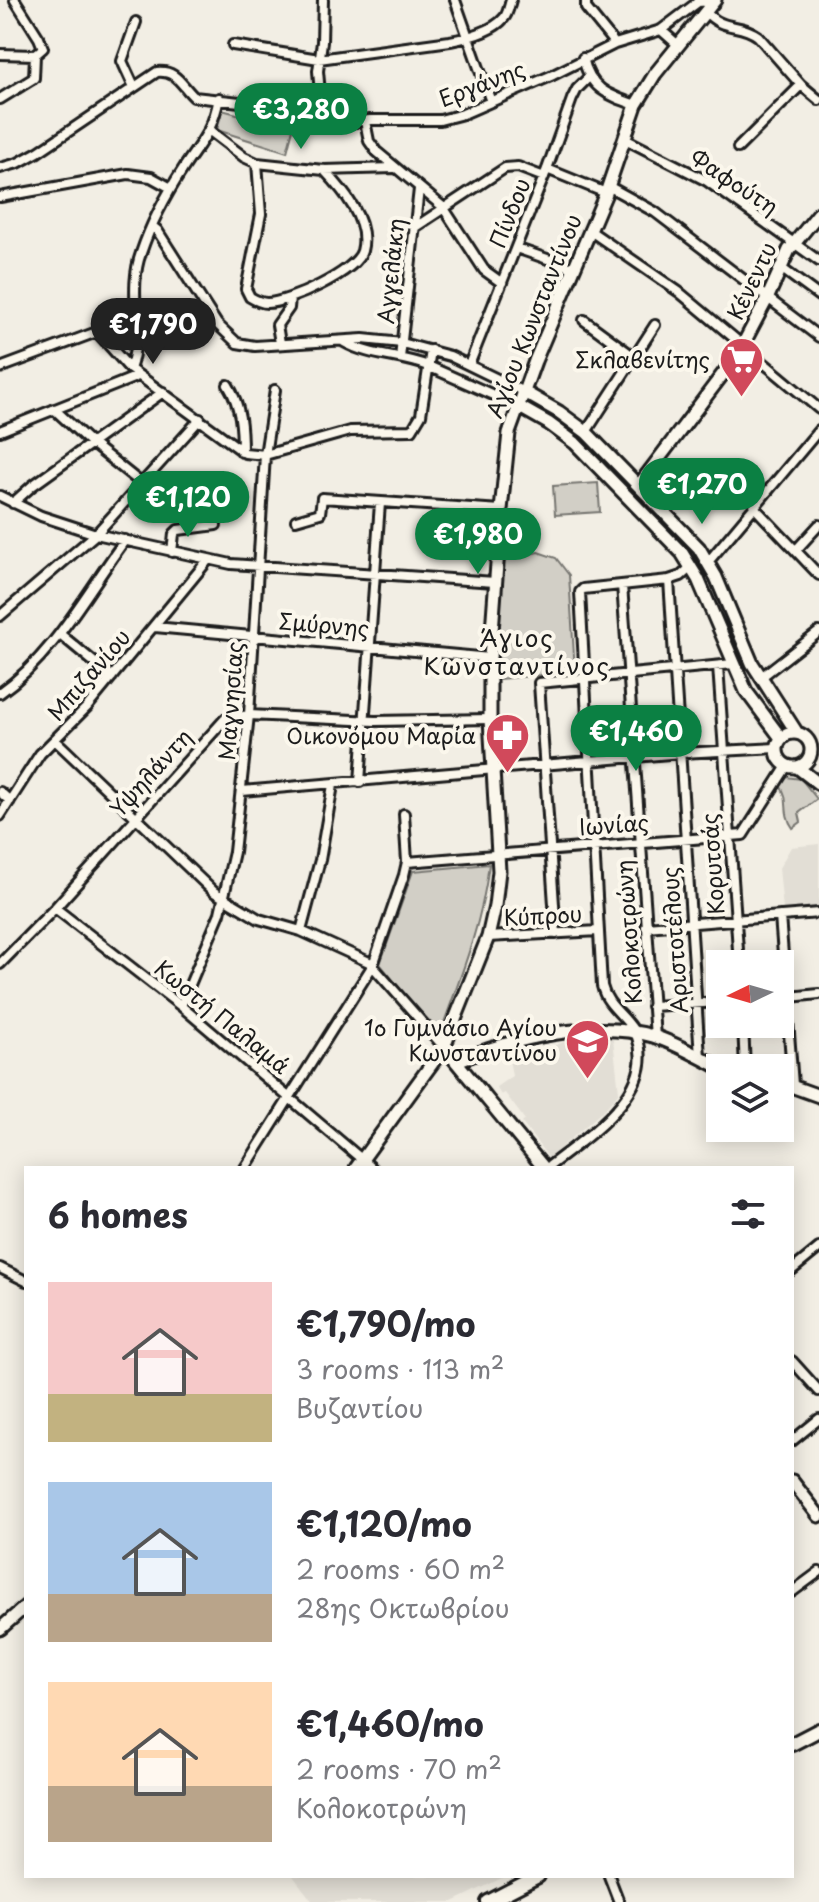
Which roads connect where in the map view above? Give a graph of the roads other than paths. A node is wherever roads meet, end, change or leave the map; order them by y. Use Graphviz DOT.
graph roads {
  1 [pos="15,0"];
  2 [pos="323,0"];
  3 [pos="455,0"];
  4 [pos="511,0"];
  5 [pos="586,0"];
  6 [pos="711,4"];
  7 [pos="136,22"];
  8 [pos="661,30"];
  9 [pos="468,38"];
  10 [pos="615,44"];
  11 [pos="233,45"];
  12 [pos="678,45"];
  13 [pos="0,54"];
  14 [pos="35,55"];
  15 [pos="583,58"];
  16 [pos="319,59"];
  17 [pos="589,77"];
  18 [pos="801,85"];
  19 [pos="134,87"];
  20 [pos="219,98"];
  21 [pos="0,99"];
  22 [pos="819,100"];
  23 [pos="491,102"];
  24 [pos="636,105"];
  25 [pos="365,121"];
  26 [pos="323,126"];
  27 [pos="210,131"];
  28 [pos="625,139"];
  29 [pos="738,148"];
  30 [pos="257,163"];
  31 [pos="0,168"];
  32 [pos="394,168"];
  33 [pos="324,170"];
  34 [pos="545,173"];
  35 [pos="171,188"];
  36 [pos="419,189"];
  37 [pos="607,189"];
  38 [pos="0,197"];
  39 [pos="443,207"];
  40 [pos="819,213"];
  41 [pos="152,226"];
  42 [pos="414,228"];
  43 [pos="589,230"];
  44 [pos="793,243"];
  45 [pos="516,248"];
  46 [pos="819,261"];
  47 [pos="573,268"];
  48 [pos="781,268"];
  49 [pos="502,283"];
  50 [pos="819,296"];
  51 [pos="290,298"];
  52 [pos="767,299"];
  53 [pos="584,320"];
  54 [pos="655,325"];
  55 [pos="819,337"];
  56 [pos="343,342"];
  57 [pos="280,343"];
  58 [pos="402,343"];
  59 [pos="743,344"];
  60 [pos="431,350"];
  61 [pos="634,357"];
  62 [pos="400,358"];
  63 [pos="469,365"];
  64 [pos="428,366"];
  65 [pos="0,368"];
  66 [pos="134,372"];
  67 [pos="228,385"];
  68 [pos="275,390"];
  69 [pos="163,392"];
  70 [pos="524,392"];
  71 [pos="518,406"];
  72 [pos="54,409"];
  73 [pos="819,409"];
  74 [pos="200,419"];
  75 [pos="819,430"];
  76 [pos="0,431"];
  77 [pos="586,432"];
  78 [pos="91,443"];
  79 [pos="242,452"];
  80 [pos="265,455"];
  81 [pos="141,483"];
  82 [pos="639,485"];
  83 [pos="0,496"];
  84 [pos="13,503"];
  85 [pos="380,503"];
  86 [pos="755,508"];
  87 [pos="501,510"];
  88 [pos="296,520"];
  89 [pos="216,525"];
  90 [pos="819,525"];
  91 [pos="96,534"];
  92 [pos="125,540"];
  93 [pos="797,549"];
  94 [pos="172,552"];
  95 [pos="208,560"];
  96 [pos="708,562"];
  97 [pos="259,566"];
  98 [pos="691,567"];
  99 [pos="375,574"];
  100 [pos="819,575"];
  101 [pos="669,580"];
  102 [pos="495,582"];
  103 [pos="622,585"];
  104 [pos="0,616"];
  105 [pos="155,627"];
  106 [pos="819,632"];
  107 [pos="60,634"];
  108 [pos="254,638"];
  109 [pos="370,647"];
  110 [pos="490,658"];
  111 [pos="733,664"];
  112 [pos="718,666"];
  113 [pos="675,671"];
  114 [pos="629,675"];
  115 [pos="112,677"];
  116 [pos="760,678"];
  117 [pos="585,679"];
  118 [pos="0,693"];
  119 [pos="249,715"];
  120 [pos="490,719"];
  121 [pos="363,721"];
  122 [pos="797,733"];
  123 [pos="55,740"];
  124 [pos="779,743"];
  125 [pos="723,750"];
  126 [pos="815,752"];
  127 [pos="681,753"];
  128 [pos="635,757"];
  129 [pos="590,761"];
  130 [pos="545,764"];
  131 [pos="792,766"];
  132 [pos="494,768"];
  133 [pos="360,782"];
  134 [pos="819,784"];
  135 [pos="333,785"];
  136 [pos="242,791"];
  137 [pos="0,792"];
  138 [pos="10,801"];
  139 [pos="404,814"];
  140 [pos="0,816"];
  141 [pos="136,817"];
  142 [pos="729,836"];
  143 [pos="686,839"];
  144 [pos="640,844"];
  145 [pos="595,847"];
  146 [pos="550,850"];
  147 [pos="499,855"];
  148 [pos="407,862"];
  149 [pos="225,899"];
  150 [pos="55,908"];
  151 [pos="818,913"];
  152 [pos="780,916"];
  153 [pos="735,919"];
  154 [pos="691,923"];
  155 [pos="819,923"];
  156 [pos="646,927"];
  157 [pos="301,931"];
  158 [pos="599,931"];
  159 [pos="556,934"];
  160 [pos="488,937"];
  161 [pos="738,950"];
  162 [pos="781,950"];
  163 [pos="0,964"];
  164 [pos="373,965"];
  165 [pos="819,994"];
  166 [pos="794,996"];
  167 [pos="706,1003"];
  168 [pos="698,1004"];
  169 [pos="181,1006"];
  170 [pos="652,1006"];
  171 [pos="635,1032"];
  172 [pos="655,1037"];
  173 [pos="446,1043"];
  174 [pos="700,1057"];
  175 [pos="461,1060"];
  176 [pos="706,1060"];
  177 [pos="794,1085"];
  178 [pos="290,1096"];
  179 [pos="819,1096"];
  180 [pos="359,1163"];
  181 [pos="246,1166"];
  182 [pos="544,1166"];
  183 [pos="548,1166"];
  184 [pos="819,1248"];
  185 [pos="794,1267"];
  186 [pos="0,1268"];
  187 [pos="24,1280"];
  188 [pos="794,1363"];
  189 [pos="819,1391"];
  190 [pos="819,1419"];
  191 [pos="794,1439"];
  192 [pos="794,1484"];
  193 [pos="819,1516"];
  194 [pos="819,1572"];
  195 [pos="796,1590"];
  196 [pos="24,1608"];
  197 [pos="0,1629"];
  198 [pos="819,1730"];
  199 [pos="794,1743"];
  200 [pos="534,1878"];
  201 [pos="610,1878"];
  202 [pos="488,1902"];
  203 [pos="619,1902"];
  1 -- 14 [label="street"];
  2 -- 16 [label="street"];
  3 -- 9 [label="street"];
  4 -- 9 [label="street"];
  5 -- 10 [label="street"];
  6 -- 8 [label="street, Εργάνης"];
  6 -- 12 [label="main road, Αγίου Κωνσταντίνου"];
  6 -- 18 [label="street"];
  7 -- 19 [label="street"];
  8 -- 10 [label="street, Εργάνης"];
  8 -- 12 [label="street"];
  9 -- 16 [label="street"];
  9 -- 23 [label="street"];
  10 -- 15 [label="street, Εργάνης"];
  11 -- 16 [label="street"];
  12 -- 24 [label="main road, Αγίου Κωνσταντίνου"];
  13 -- 14 [label="street"];
  14 -- 21 [label="street"];
  15 -- 17 [label="street"];
  15 -- 23 [label="street, Εργάνης"];
  16 -- 26 [label="street"];
  17 -- 24 [label="street"];
  17 -- 34 [label="street, Πίνδου"];
  18 -- 22 [label="street"];
  18 -- 29 [label="street"];
  19 -- 20 [label="street, Εργάνης"];
  19 -- 31 [label="street, Εργάνης"];
  20 -- 26 [label="street, Εργάνης"];
  20 -- 27 [label="street"];
  23 -- 25 [label="street, Εργάνης"];
  24 -- 28 [label="main road, Αγίου Κωνσταντίνου"];
  25 -- 26 [label="street, Εργάνης"];
  25 -- 32 [label="street"];
  27 -- 30 [label="street"];
  27 -- 35 [label="street"];
  28 -- 37 [label="main road, Αγίου Κωνσταντίνου"];
  28 -- 44 [label="street, Φαφούτη"];
  30 -- 33 [label="street"];
  30 -- 51 [label="street"];
  32 -- 33 [label="street"];
  32 -- 36 [label="street"];
  33 -- 51 [label="street"];
  34 -- 37 [label="street"];
  34 -- 39 [label="street"];
  34 -- 45 [label="street, Πίνδου"];
  35 -- 38 [label="street"];
  35 -- 41 [label="street"];
  36 -- 39 [label="street"];
  36 -- 42 [label="street, Αγγελάκη"];
  37 -- 43 [label="main road, Αγίου Κωνσταντίνου"];
  37 -- 52 [label="street"];
  39 -- 42 [label="street"];
  39 -- 49 [label="street"];
  40 -- 44 [label="main road, Κένεντυ"];
  41 -- 57 [label="street"];
  41 -- 66 [label="street"];
  42 -- 58 [label="street, Αγγελάκη"];
  43 -- 47 [label="main road, Αγίου Κωνσταντίνου"];
  43 -- 59 [label="street"];
  44 -- 46 [label="street, Φαφούτη"];
  44 -- 48 [label="main road, Κένεντυ"];
  45 -- 47 [label="street"];
  45 -- 49 [label="street, Πίνδου"];
  47 -- 70 [label="main road, Αγίου Κωνσταντίνου"];
  48 -- 50 [label="street"];
  48 -- 52 [label="main road, Κένεντυ"];
  49 -- 63 [label="street, Πίνδου"];
  51 -- 57 [label="street"];
  52 -- 55 [label="street"];
  52 -- 59 [label="main road, Κένεντυ"];
  53 -- 61 [label="street"];
  54 -- 61 [label="street"];
  56 -- 57 [label="street"];
  56 -- 58 [label="street"];
  56 -- 62 [label="street"];
  58 -- 60 [label="street"];
  58 -- 62 [label="street, Αγγελάκη"];
  59 -- 73 [label="street"];
  59 -- 82 [label="main road, Κένεντυ"];
  60 -- 63 [label="street"];
  60 -- 64 [label="street"];
  61 -- 77 [label="street"];
  62 -- 64 [label="street"];
  63 -- 70 [label="street"];
  64 -- 71 [label="street"];
  64 -- 80 [label="street"];
  65 -- 66 [label="street"];
  66 -- 69 [label="street"];
  66 -- 72 [label="street"];
  67 -- 79 [label="street"];
  68 -- 80 [label="street, Μαγνησίας"];
  69 -- 74 [label="street"];
  69 -- 78 [label="street"];
  70 -- 71 [label="main road, Αγίου Κωνσταντίνου"];
  70 -- 77 [label="main road"];
  71 -- 87 [label="main road, Αγίου Κωνσταντίνου"];
  71 -- 98 [label="main road"];
  72 -- 76 [label="street"];
  72 -- 78 [label="street"];
  74 -- 79 [label="street"];
  74 -- 81 [label="street"];
  75 -- 86 [label="street"];
  77 -- 82 [label="main road"];
  78 -- 81 [label="street"];
  78 -- 84 [label="street"];
  79 -- 80 [label="street"];
  80 -- 97 [label="street, Μαγνησίας"];
  81 -- 91 [label="street"];
  82 -- 96 [label="main road"];
  83 -- 84 [label="street"];
  84 -- 91 [label="street"];
  85 -- 87 [label="street"];
  85 -- 88 [label="street"];
  85 -- 99 [label="street"];
  86 -- 93 [label="street"];
  86 -- 96 [label="street"];
  87 -- 102 [label="main road, Αγίου Κωνσταντίνου"];
  89 -- 94 [label="street"];
  90 -- 93 [label="street"];
  91 -- 92 [label="street"];
  91 -- 104 [label="street"];
  92 -- 94 [label="street"];
  92 -- 107 [label="street"];
  93 -- 100 [label="street"];
  94 -- 95 [label="street"];
  95 -- 97 [label="street"];
  95 -- 105 [label="street, Μπιζανίου"];
  96 -- 116 [label="main road"];
  97 -- 99 [label="street"];
  97 -- 108 [label="street, Μαγνησίας"];
  98 -- 101 [label="street"];
  98 -- 111 [label="main road"];
  99 -- 102 [label="street"];
  99 -- 109 [label="street"];
  101 -- 103 [label="street"];
  101 -- 113 [label="street, Αριστοτέλους"];
  102 -- 110 [label="main road, Αγίου Κωνσταντίνου"];
  103 -- 114 [label="street, Κολοκοτρώνη"];
  103 -- 117 [label="street"];
  105 -- 108 [label="street, Σμύρνης"];
  105 -- 115 [label="street, Μπιζανίου"];
  106 -- 116 [label="street"];
  107 -- 115 [label="street"];
  107 -- 118 [label="street"];
  108 -- 109 [label="street, Σμύρνης"];
  108 -- 119 [label="street, Μαγνησίας"];
  109 -- 110 [label="street, Σμύρνης"];
  109 -- 121 [label="street"];
  110 -- 120 [label="main road, Αγίου Κωνσταντίνου"];
  111 -- 112 [label="street"];
  111 -- 124 [label="main road"];
  112 -- 113 [label="street"];
  112 -- 125 [label="street, Κορυτσάς"];
  113 -- 114 [label="street"];
  113 -- 127 [label="street, Αριστοτέλους"];
  114 -- 117 [label="street"];
  114 -- 128 [label="street, Κολοκοτρώνη"];
  115 -- 123 [label="street, Μπιζανίου"];
  116 -- 122 [label="main road"];
  117 -- 129 [label="street"];
  117 -- 130 [label="street"];
  119 -- 121 [label="street, Υψηλάντη"];
  119 -- 136 [label="street, Μαγνησίας"];
  119 -- 141 [label="street, Υψηλάντη"];
  120 -- 121 [label="street, Υψηλάντη"];
  120 -- 132 [label="main road, Αγίου Κωνσταντίνου"];
  121 -- 133 [label="street"];
  122 -- 124 [label="main road"];
  122 -- 126 [label="main road"];
  123 -- 138 [label="street, Μπιζανίου"];
  123 -- 141 [label="street"];
  124 -- 125 [label="street"];
  124 -- 131 [label="main road"];
  125 -- 127 [label="street"];
  125 -- 142 [label="street, Κορυτσάς"];
  126 -- 131 [label="main road"];
  127 -- 128 [label="street"];
  127 -- 143 [label="street, Αριστοτέλους"];
  128 -- 129 [label="street"];
  128 -- 144 [label="street, Κολοκοτρώνη"];
  129 -- 130 [label="street"];
  129 -- 145 [label="street"];
  130 -- 132 [label="street"];
  130 -- 146 [label="street"];
  131 -- 134 [label="main road"];
  131 -- 142 [label="street"];
  132 -- 133 [label="street"];
  132 -- 147 [label="main road, Αγίου Κωνσταντίνου"];
  133 -- 135 [label="street"];
  135 -- 136 [label="street"];
  135 -- 157 [label="street"];
  136 -- 149 [label="street, Μαγνησίας"];
  137 -- 138 [label="street"];
  138 -- 140 [label="street, Μπιζανίου"];
  139 -- 148 [label="street"];
  141 -- 149 [label="street"];
  141 -- 150 [label="street, Υψηλάντη"];
  142 -- 143 [label="street, Ιωνίας"];
  142 -- 153 [label="street, Κορυτσάς"];
  143 -- 144 [label="street, Ιωνίας"];
  143 -- 154 [label="street, Αριστοτέλους"];
  144 -- 145 [label="street, Ιωνίας"];
  144 -- 156 [label="street, Κολοκοτρώνη"];
  145 -- 146 [label="street, Ιωνίας"];
  145 -- 158 [label="street"];
  146 -- 147 [label="street, Ιωνίας"];
  146 -- 159 [label="street"];
  147 -- 148 [label="street, Ιωνίας"];
  147 -- 160 [label="main road, Αγίου Κωνσταντίνου"];
  148 -- 164 [label="street"];
  149 -- 157 [label="street"];
  149 -- 169 [label="street, Μαγνησίας"];
  150 -- 163 [label="street, Υψηλάντη"];
  150 -- 169 [label="street, Κωστή Παλαμά"];
  151 -- 152 [label="street"];
  151 -- 155 [label="street"];
  152 -- 153 [label="street"];
  152 -- 162 [label="street"];
  153 -- 154 [label="street"];
  153 -- 161 [label="street, Κορυτσάς"];
  154 -- 156 [label="street"];
  154 -- 168 [label="street, Αριστοτέλους"];
  156 -- 170 [label="street, Κολοκοτρώνη"];
  157 -- 164 [label="street"];
  158 -- 159 [label="street, Κύπρου"];
  158 -- 171 [label="street"];
  159 -- 160 [label="street, Κύπρου"];
  160 -- 173 [label="main road, Αγίου Κωνσταντίνου"];
  164 -- 173 [label="street"];
  164 -- 178 [label="street"];
  165 -- 166 [label="street"];
  167 -- 168 [label="street"];
  168 -- 170 [label="street"];
  168 -- 174 [label="street, Αριστοτέλους"];
  169 -- 178 [label="street, Κωστή Παλαμά"];
  170 -- 172 [label="street, Κολοκοτρώνη"];
  171 -- 172 [label="main road"];
  171 -- 175 [label="main road"];
  171 -- 183 [label="street"];
  172 -- 174 [label="main road"];
  173 -- 175 [label="main road"];
  173 -- 180 [label="main road, Αγίου Κωνσταντίνου"];
  174 -- 176 [label="main road"];
  175 -- 182 [label="main road"];
  177 -- 179 [label="main road"];
  178 -- 180 [label="street, Κωστή Παλαμά"];
  178 -- 181 [label="street"];
  184 -- 185 [label="street"];
  186 -- 187 [label="street"];
  188 -- 189 [label="street"];
  190 -- 191 [label="street"];
  192 -- 193 [label="main road"];
  194 -- 195 [label="street"];
  196 -- 197 [label="main road"];
  198 -- 199 [label="main road"];
  200 -- 202 [label="main road"];
  201 -- 203 [label="street"];
}
